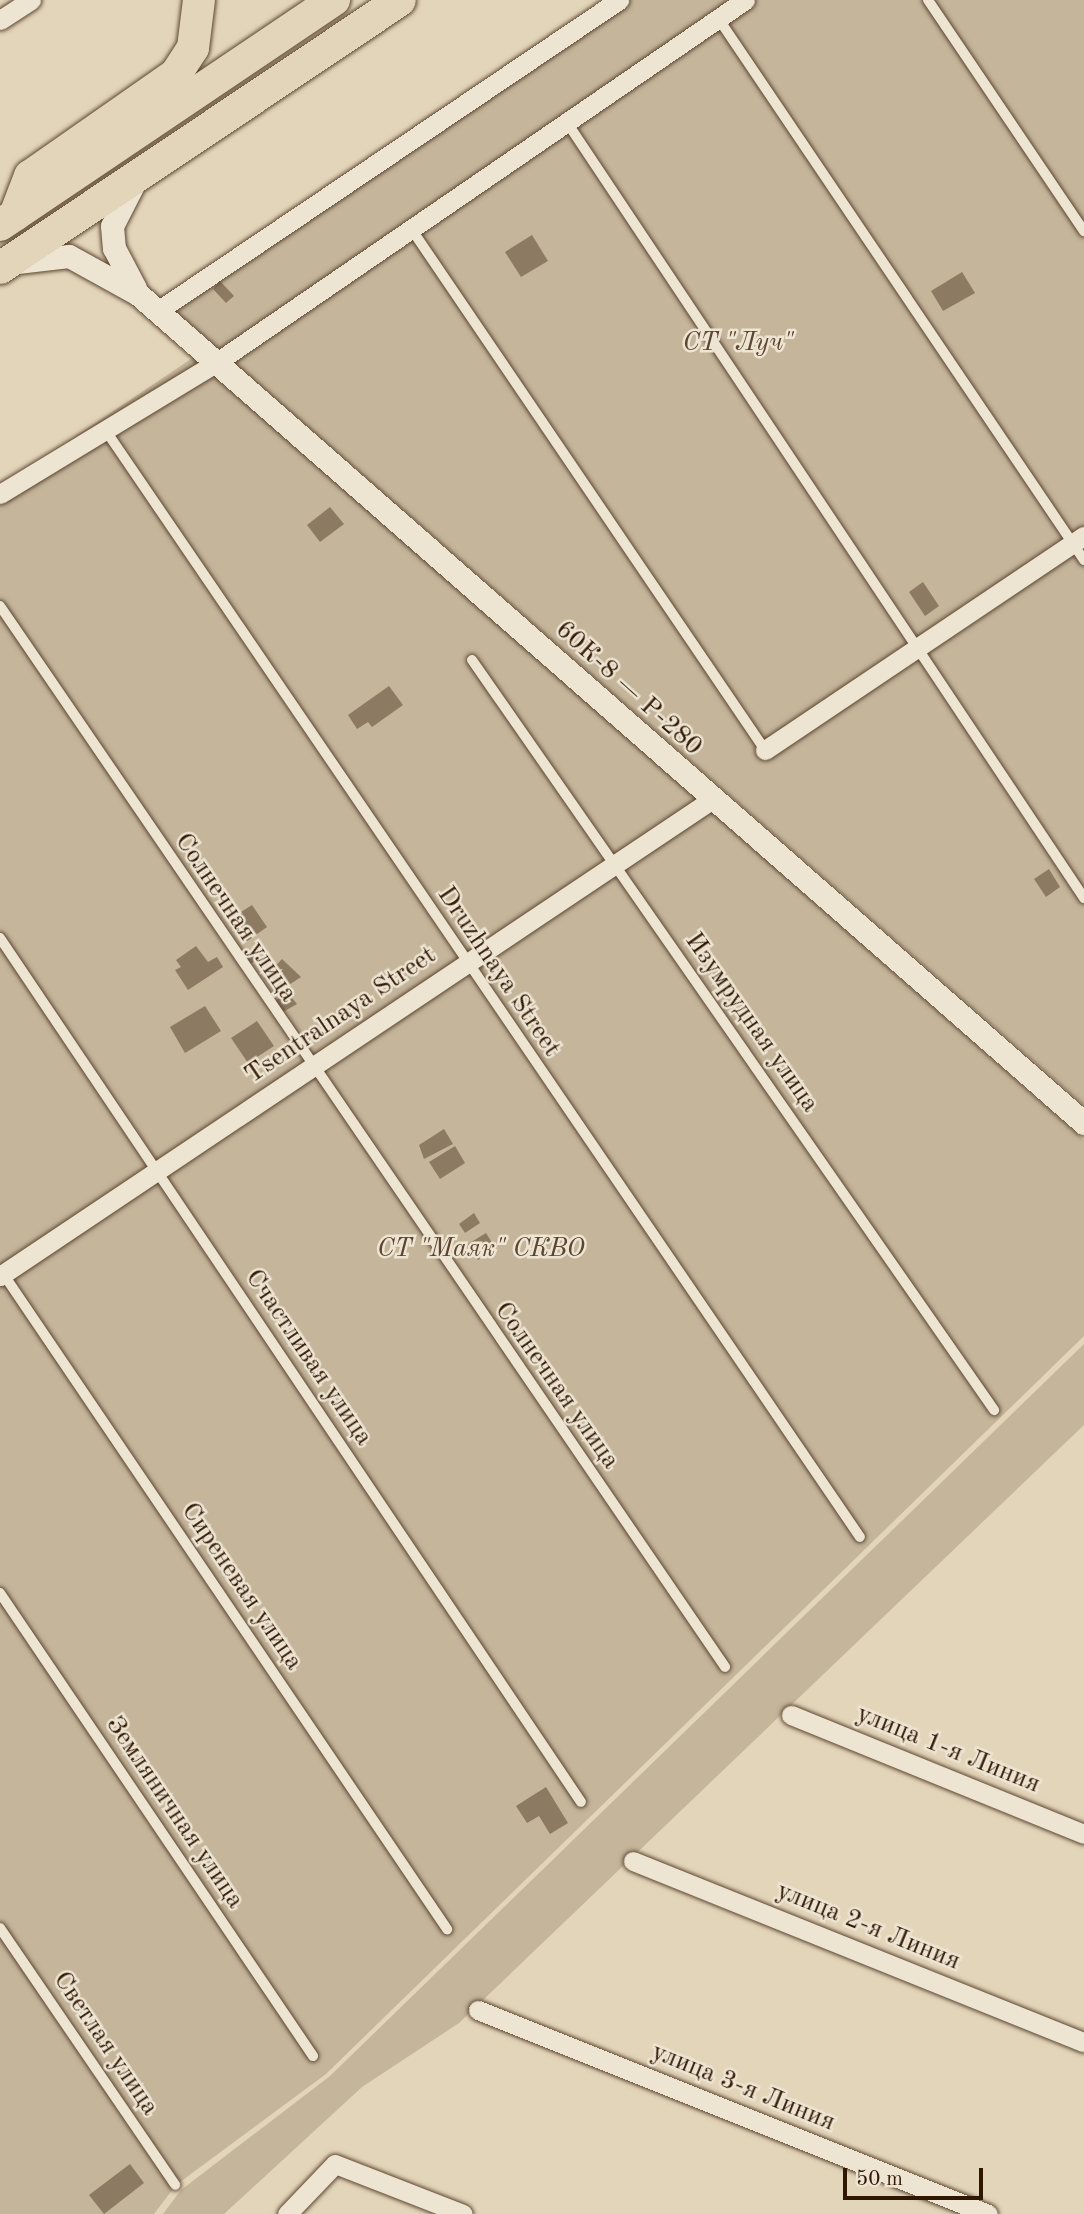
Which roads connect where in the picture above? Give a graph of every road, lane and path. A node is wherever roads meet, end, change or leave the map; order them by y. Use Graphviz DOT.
graph roads {
  1 [pos="31,0"];
  2 [pos="199,0"];
  3 [pos="334,0"];
  4 [pos="400,0"];
  5 [pos="619,0"];
  6 [pos="745,0"];
  7 [pos="928,0"];
  8 [pos="718,18"];
  9 [pos="0,20"];
  10 [pos="565,120"];
  11 [pos="142,172"];
  12 [pos="8,220"];
  13 [pos="410,227"];
  14 [pos="1084,231"];
  15 [pos="3,267"];
  16 [pos="138,294"];
  17 [pos="159,310"];
  18 [pos="217,362"];
  19 [pos="104,428"];
  20 [pos="0,494"];
  21 [pos="1078,540"];
  22 [pos="1084,560"];
  23 [pos="0,606"];
  24 [pos="917,646"];
  25 [pos="472,660"];
  26 [pos="765,750"];
  27 [pos="711,800"];
  28 [pos="615,864"];
  29 [pos="1084,898"];
  30 [pos="0,938"];
  31 [pos="467,963"];
  32 [pos="311,1068"];
  33 [pos="1084,1123"];
  34 [pos="157,1171"];
  35 [pos="1,1273"];
  36 [pos="994,1410"];
  37 [pos="860,1537"];
  38 [pos="0,1593"];
  39 [pos="724,1667"];
  40 [pos="792,1715"];
  41 [pos="581,1802"];
  42 [pos="1084,1834"];
  43 [pos="634,1861"];
  44 [pos="0,1928"];
  45 [pos="447,1929"];
  46 [pos="478,2010"];
  47 [pos="1084,2042"];
  48 [pos="313,2056"];
  49 [pos="175,2185"];
  50 [pos="287,2214"];
  51 [pos="463,2214"];
  52 [pos="988,2214"];
  1 -- 9 [label="street"];
  2 -- 12 [label="highway"];
  3 -- 12 [label="highway"];
  4 -- 11 [label="highway"];
  5 -- 17 [label="street"];
  6 -- 8 [label="street"];
  7 -- 14 [label="lane"];
  8 -- 10 [label="street"];
  8 -- 21 [label="lane"];
  10 -- 13 [label="street"];
  10 -- 24 [label="lane"];
  11 -- 15 [label="highway"];
  11 -- 16 [label="street, 60К-8 — Р-280"];
  13 -- 18 [label="street"];
  13 -- 26 [label="lane"];
  15 -- 16 [label="street, 60К-8 — Р-280"];
  16 -- 17 [label="street, 60К-8 — Р-280"];
  17 -- 18 [label="street, 60К-8 — Р-280"];
  18 -- 19 [label="street"];
  18 -- 27 [label="street, 60К-8 — Р-280"];
  19 -- 20 [label="street"];
  19 -- 31 [label="lane, Druzhnaya Street"];
  21 -- 22 [label="lane"];
  21 -- 24 [label="street"];
  23 -- 32 [label="lane, Солнечная улица"];
  24 -- 26 [label="street"];
  24 -- 29 [label="lane"];
  25 -- 28 [label="lane, Изумрудная улица"];
  27 -- 28 [label="street, Tsentralnaya Street"];
  27 -- 33 [label="street, 60К-8 — Р-280"];
  28 -- 31 [label="street, Tsentralnaya Street"];
  28 -- 36 [label="lane, Изумрудная улица"];
  30 -- 34 [label="lane, Счастливая улица"];
  31 -- 32 [label="street, Tsentralnaya Street"];
  31 -- 37 [label="lane, Druzhnaya Street"];
  32 -- 34 [label="street, Tsentralnaya Street"];
  32 -- 39 [label="lane, Солнечная улица"];
  34 -- 35 [label="street, Tsentralnaya Street"];
  34 -- 41 [label="lane, Счастливая улица"];
  35 -- 45 [label="lane, Сиреневая улица"];
  38 -- 48 [label="lane, Земляничная улица"];
  40 -- 42 [label="street, улица 1-я Линия"];
  43 -- 47 [label="street, улица 2-я Линия"];
  44 -- 49 [label="lane, Светлая улица"];
  46 -- 52 [label="street, улица 3-я Линия"];
  50 -- 51 [label="street"];
}
